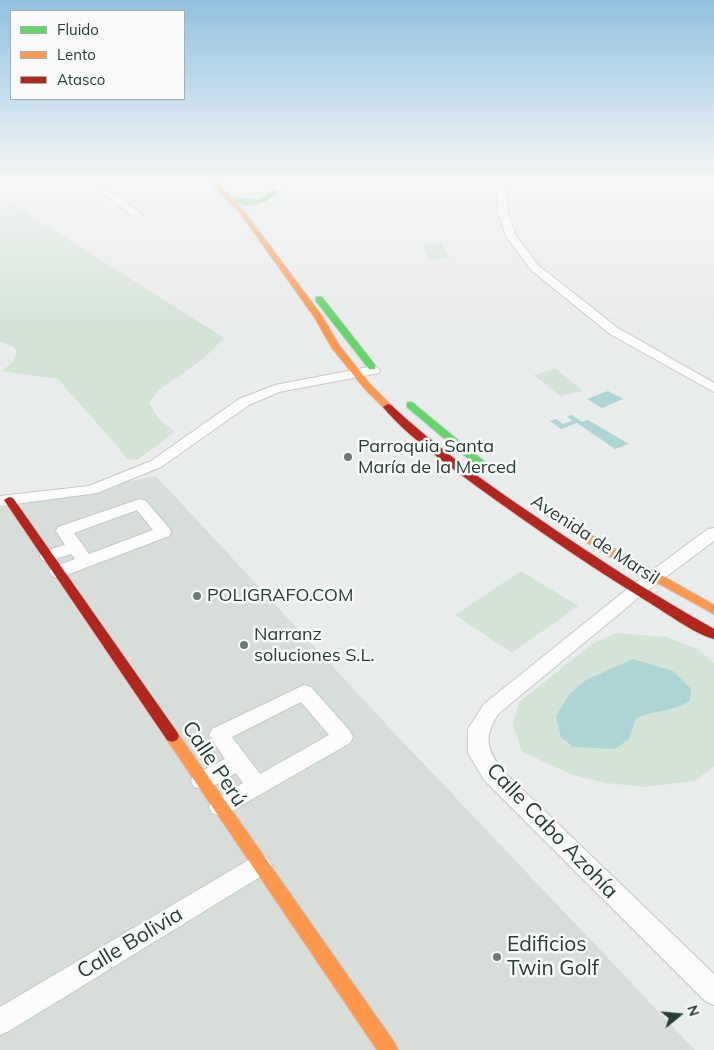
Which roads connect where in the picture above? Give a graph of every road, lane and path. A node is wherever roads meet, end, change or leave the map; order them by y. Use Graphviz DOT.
graph roads {
  1 [pos="252,226"];
  2 [pos="508,226"];
  3 [pos="270,230"];
  4 [pos="356,373"];
  5 [pos="378,374"];
  6 [pos="714,388"];
  7 [pos="398,395"];
  8 [pos="497,477"];
  9 [pos="4,500"];
  10 [pos="542,508"];
  11 [pos="714,532"];
  12 [pos="75,547"];
  13 [pos="48,556"];
  14 [pos="85,561"];
  15 [pos="58,572"];
  16 [pos="646,584"];
  17 [pos="714,610"];
  18 [pos="714,634"];
  19 [pos="238,762"];
  20 [pos="202,781"];
  21 [pos="257,786"];
  22 [pos="220,807"];
  23 [pos="260,865"];
  24 [pos="714,992"];
  25 [pos="0,1022"];
  26 [pos="388,1050"];
  1 -- 4 [label="street, Avenida de Marsil"];
  2 -- 6 [label="street"];
  3 -- 5 [label="street"];
  4 -- 5 [label="street"];
  4 -- 9 [label="street"];
  4 -- 16 [label="street, Avenida de Marsil"];
  7 -- 8 [label="street"];
  9 -- 13 [label="street, Calle Perú"];
  10 -- 16 [label="street, Avenida de Marsil"];
  11 -- 16 [label="street, Calle Cabo Azohía"];
  12 -- 13 [label="street"];
  12 -- 14 [label="street"];
  12 -- 14 [label="street"];
  13 -- 15 [label="street, Calle Perú"];
  14 -- 15 [label="street"];
  15 -- 20 [label="street, Calle Perú"];
  16 -- 17 [label="street, Avenida de Marsil"];
  16 -- 18 [label="street, Avenida de Marsil"];
  16 -- 24 [label="street, Calle Cabo Azohía"];
  19 -- 20 [label="street"];
  19 -- 21 [label="street"];
  19 -- 21 [label="street"];
  20 -- 22 [label="street, Calle Perú"];
  21 -- 22 [label="street"];
  22 -- 23 [label="street, Calle Perú"];
  23 -- 25 [label="street, Calle Bolivia"];
  23 -- 26 [label="street, Calle Perú"];
}
